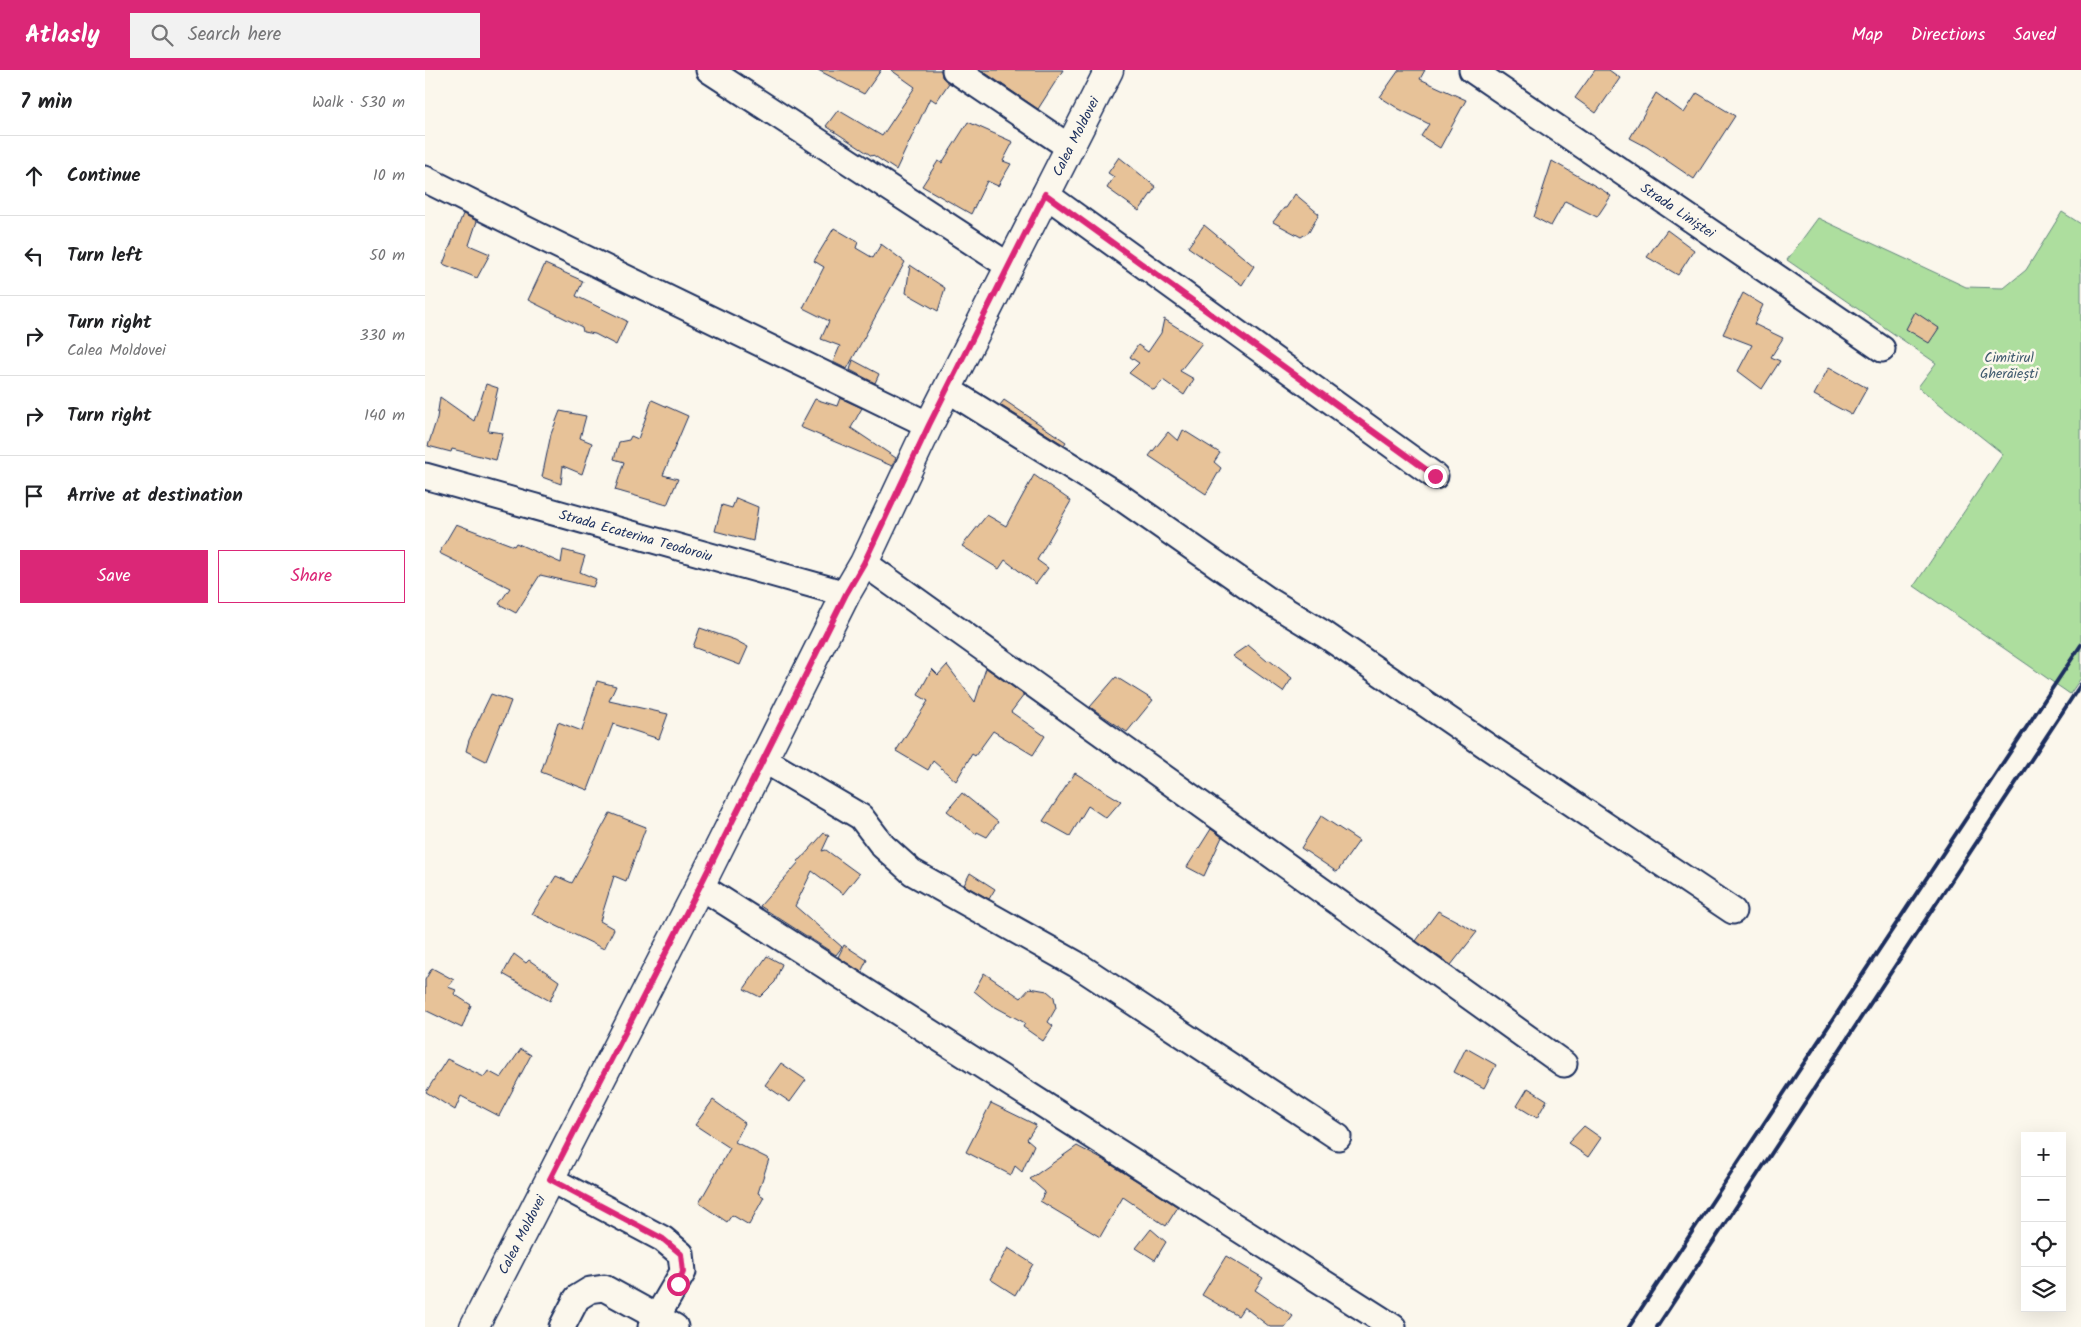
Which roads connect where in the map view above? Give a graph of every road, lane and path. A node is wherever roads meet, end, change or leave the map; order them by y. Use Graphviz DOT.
graph roads {
  1 [pos="709,70"];
  2 [pos="955,70"];
  3 [pos="1109,70"];
  4 [pos="1472,70"];
  5 [pos="1069,147"];
  6 [pos="425,179"];
  7 [pos="1045,194"];
  8 [pos="1009,266"];
  9 [pos="1882,349"];
  10 [pos="947,389"];
  11 [pos="929,425"];
  12 [pos="425,476"];
  13 [pos="1435,476"];
  14 [pos="864,563"];
  15 [pos="846,594"];
  16 [pos="763,760"];
  17 [pos="700,886"];
  18 [pos="1733,911"];
  19 [pos="1565,1064"];
  20 [pos="1338,1137"];
  21 [pos="550,1179"];
  22 [pos="661,1323"];
  23 [pos="474,1327"];
  24 [pos="561,1327"];
  25 [pos="1393,1327"];
  1 -- 8 [label="street"];
  2 -- 5 [label="street"];
  3 -- 5 [label="main road, Calea Moldovei"];
  4 -- 9 [label="street, Strada Liniștei"];
  5 -- 7 [label="main road, Calea Moldovei"];
  6 -- 11 [label="street"];
  7 -- 8 [label="main road, Calea Moldovei"];
  7 -- 13 [label="street"];
  8 -- 10 [label="main road, Calea Moldovei"];
  10 -- 11 [label="main road, Calea Moldovei"];
  10 -- 18 [label="street"];
  11 -- 14 [label="main road, Calea Moldovei"];
  12 -- 15 [label="street, Strada Ecaterina Teodoroiu"];
  14 -- 15 [label="main road, Calea Moldovei"];
  14 -- 19 [label="street"];
  15 -- 16 [label="main road, Calea Moldovei"];
  16 -- 17 [label="main road, Calea Moldovei"];
  16 -- 20 [label="street"];
  17 -- 21 [label="main road, Calea Moldovei"];
  17 -- 25 [label="street"];
  21 -- 22 [label="street"];
  21 -- 23 [label="main road, Calea Moldovei"];
  22 -- 24 [label="street"];
}
